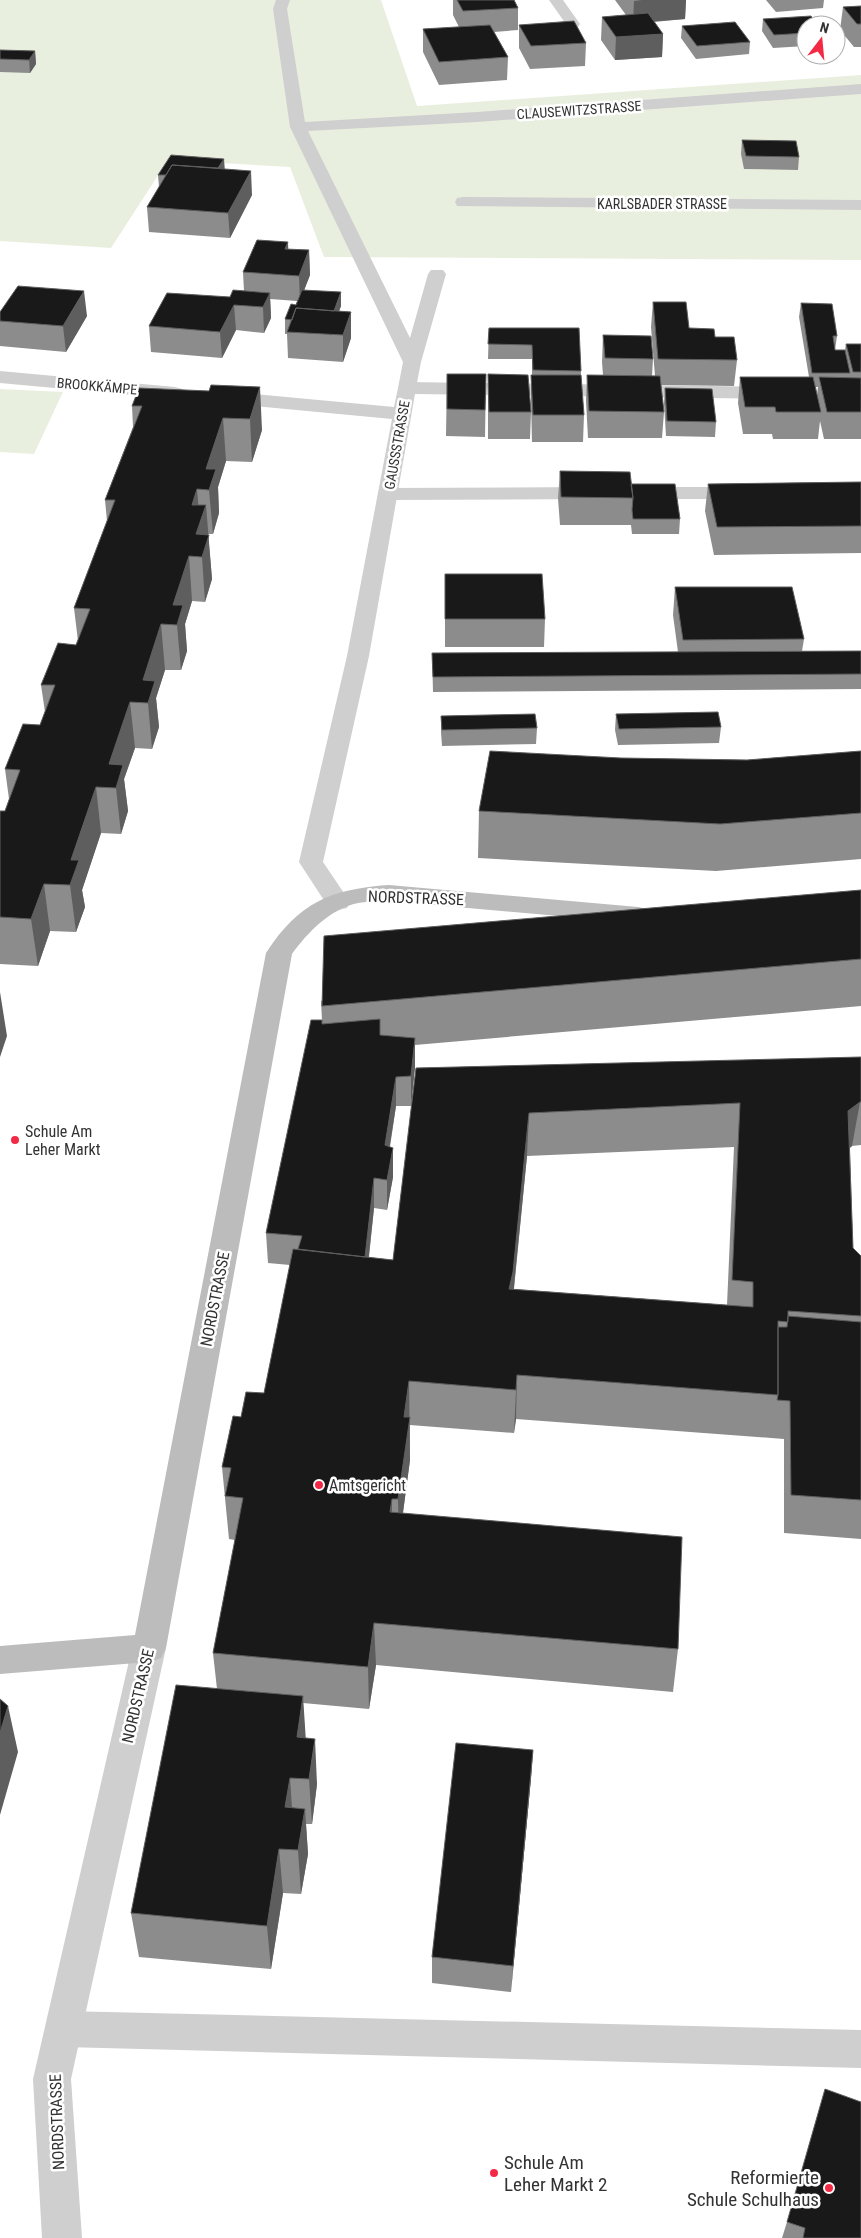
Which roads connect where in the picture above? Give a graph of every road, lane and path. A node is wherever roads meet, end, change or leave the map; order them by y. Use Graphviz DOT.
graph roads {
  1 [pos="283,0"];
  2 [pos="556,0"];
  3 [pos="573,24"];
  4 [pos="861,88"];
  5 [pos="298,127"];
  6 [pos="463,202"];
  7 [pos="861,205"];
  8 [pos="437,274"];
  9 [pos="412,362"];
  10 [pos="0,377"];
  11 [pos="407,388"];
  12 [pos="792,393"];
  13 [pos="403,414"];
  14 [pos="762,493"];
  15 [pos="388,494"];
  16 [pos="338,902"];
  17 [pos="660,914"];
  18 [pos="149,1648"];
  19 [pos="0,1660"];
  20 [pos="64,2028"];
  21 [pos="861,2049"];
  22 [pos="62,2238"];
  1 -- 5 [label="street"];
  2 -- 3 [label="street"];
  4 -- 5 [label="street, CLAUSEWITZSTRASSE"];
  5 -- 9 [label="street"];
  6 -- 7 [label="street, KARLSBADER STRASSE"];
  8 -- 9 [label="street"];
  9 -- 11 [label="street, GAUSSSTRASSE"];
  10 -- 13 [label="street, BROOKKÄMPE"];
  11 -- 12 [label="street"];
  11 -- 13 [label="street, GAUSSSTRASSE"];
  13 -- 15 [label="street, GAUSSSTRASSE"];
  14 -- 15 [label="street"];
  15 -- 16 [label="street, GAUSSSTRASSE"];
  16 -- 17 [label="street, NORDSTRASSE"];
  16 -- 18 [label="street, NORDSTRASSE"];
  18 -- 19 [label="street"];
  18 -- 20 [label="street, NORDSTRASSE"];
  20 -- 21 [label="street"];
  20 -- 22 [label="street, NORDSTRASSE"];
}
